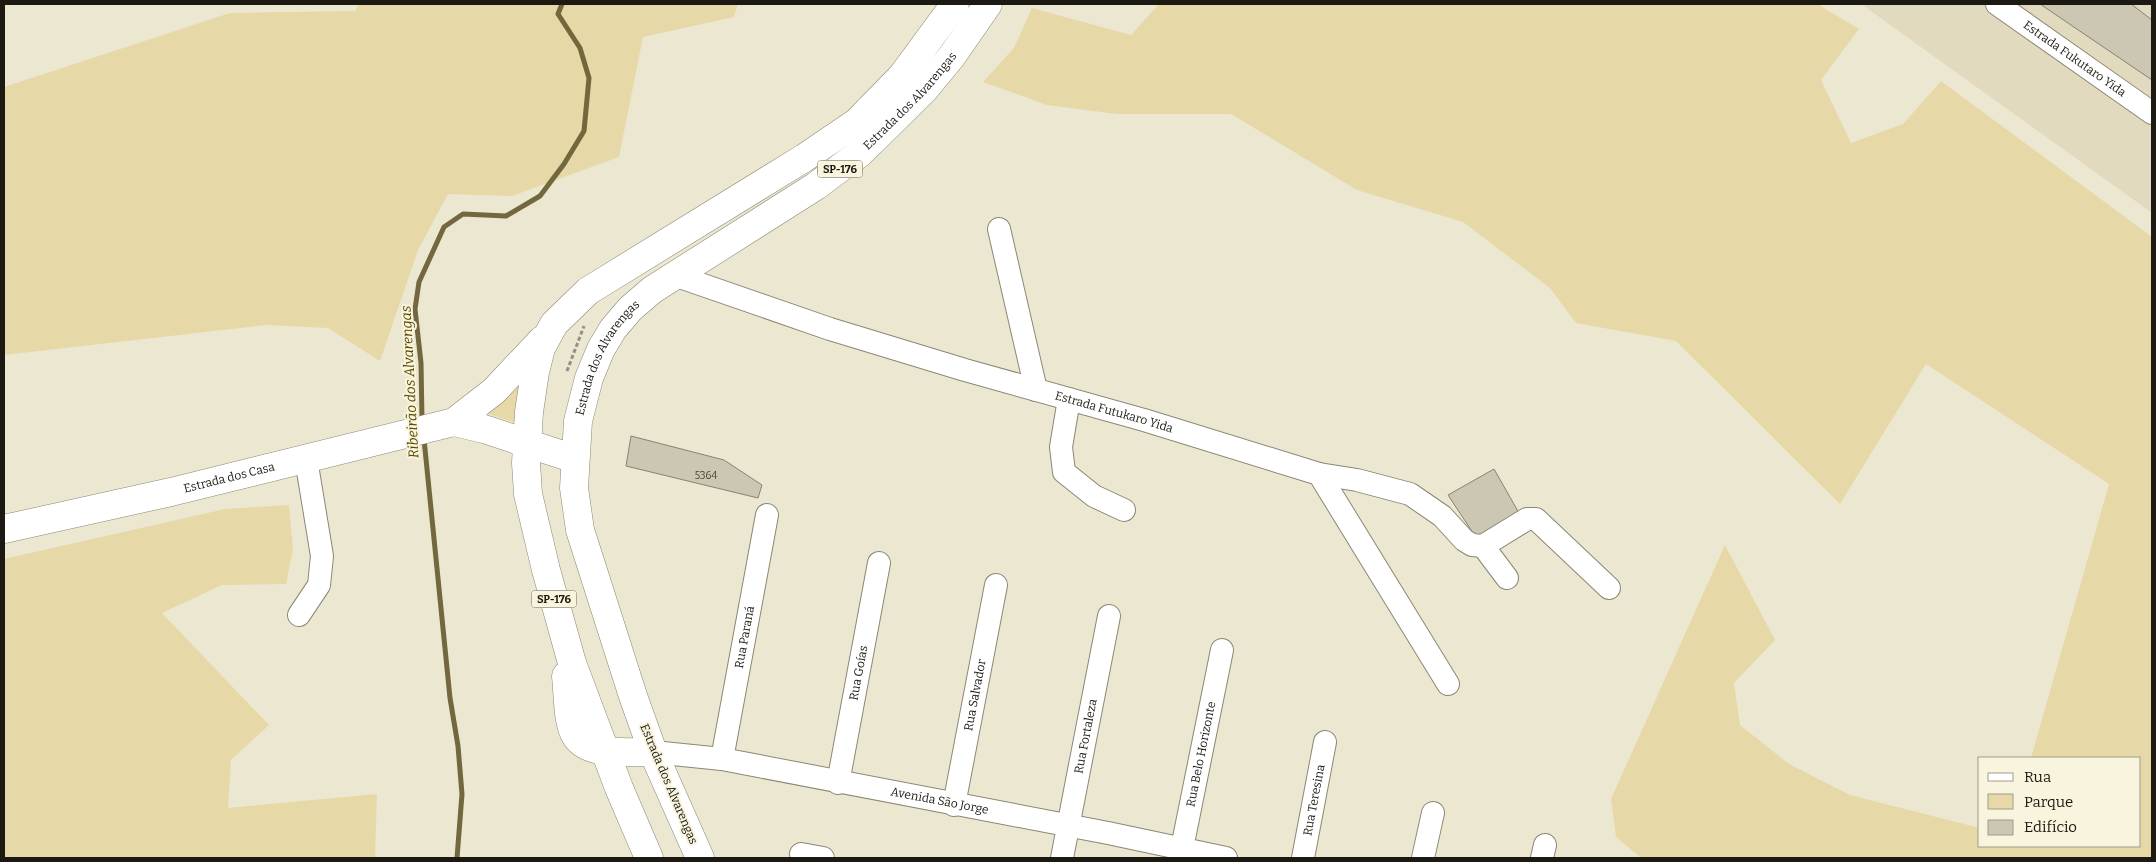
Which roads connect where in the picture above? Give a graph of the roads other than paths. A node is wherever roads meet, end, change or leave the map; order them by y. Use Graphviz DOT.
graph roads {
  1 [pos="955,4"];
  2 [pos="988,4"];
  3 [pos="1997,4"];
  4 [pos="2152,113"];
  5 [pos="999,229"];
  6 [pos="674,275"];
  7 [pos="548,333"];
  8 [pos="1036,390"];
  9 [pos="1069,399"];
  10 [pos="446,423"];
  11 [pos="484,429"];
  12 [pos="526,442"];
  13 [pos="306,459"];
  14 [pos="575,459"];
  15 [pos="1319,474"];
  16 [pos="526,478"];
  17 [pos="1124,510"];
  18 [pos="767,515"];
  19 [pos="4,529"];
  20 [pos="1483,546"];
  21 [pos="880,563"];
  22 [pos="1507,578"];
  23 [pos="996,585"];
  24 [pos="1610,588"];
  25 [pos="299,615"];
  26 [pos="1109,616"];
  27 [pos="1222,650"];
  28 [pos="1448,684"];
  29 [pos="1325,742"];
  30 [pos="606,750"];
  31 [pos="653,752"];
  32 [pos="722,759"];
  33 [pos="838,782"];
  34 [pos="954,805"];
  35 [pos="1433,813"];
  36 [pos="1069,826"];
  37 [pos="1181,853"];
  38 [pos="801,854"];
  39 [pos="649,858"];
  40 [pos="700,858"];
  41 [pos="823,858"];
  42 [pos="1062,858"];
  43 [pos="1226,858"];
  44 [pos="1303,858"];
  45 [pos="1424,858"];
  1 -- 7 [label="main road, Estrada dos Alvarengas / SP-176"];
  2 -- 6 [label="main road, Estrada dos Alvarengas / SP-176"];
  3 -- 4 [label="street, Estrada Fukutaro Yida"];
  5 -- 8 [label="street"];
  6 -- 8 [label="street, Estrada Futukaro Yida"];
  6 -- 14 [label="main road, Estrada dos Alvarengas / SP-176"];
  7 -- 10 [label="main road"];
  7 -- 12 [label="main road, Estrada dos Alvarengas / SP-176"];
  8 -- 9 [label="street, Estrada Futukaro Yida"];
  9 -- 15 [label="street, Estrada Futukaro Yida"];
  9 -- 17 [label="street"];
  10 -- 11 [label="main road"];
  10 -- 13 [label="main road, Estrada dos Casa"];
  11 -- 12 [label="main road"];
  11 -- 16 [label="main road"];
  12 -- 14 [label="main road"];
  12 -- 16 [label="main road, Estrada dos Alvarengas / SP-176"];
  13 -- 19 [label="main road, Estrada dos Casa"];
  13 -- 25 [label="street"];
  14 -- 31 [label="main road, Estrada dos Alvarengas / SP-176"];
  15 -- 20 [label="street, Estrada Futukaro Yida"];
  15 -- 28 [label="street"];
  16 -- 30 [label="main road, Estrada dos Alvarengas / SP-176"];
  18 -- 32 [label="street, Rua Paraná"];
  20 -- 22 [label="street"];
  20 -- 24 [label="street"];
  21 -- 33 [label="street, Rua Goías"];
  23 -- 34 [label="street, Rua Salvador"];
  26 -- 36 [label="street, Rua Fortaleza"];
  27 -- 37 [label="street, Rua Belo Horizonte"];
  29 -- 44 [label="street, Rua Teresina"];
  30 -- 31 [label="main road"];
  30 -- 39 [label="main road, Estrada dos Alvarengas / SP-176"];
  31 -- 32 [label="street, Avenida São Jorge"];
  31 -- 40 [label="main road, Estrada dos Alvarengas / SP-176"];
  32 -- 33 [label="street, Avenida São Jorge"];
  33 -- 34 [label="street, Avenida São Jorge"];
  34 -- 36 [label="street, Avenida São Jorge"];
  35 -- 45 [label="street"];
  36 -- 37 [label="street, Avenida São Jorge"];
  36 -- 42 [label="street, Rua Fortaleza"];
  37 -- 43 [label="street, Avenida São Jorge"];
  38 -- 41 [label="street"];
}
